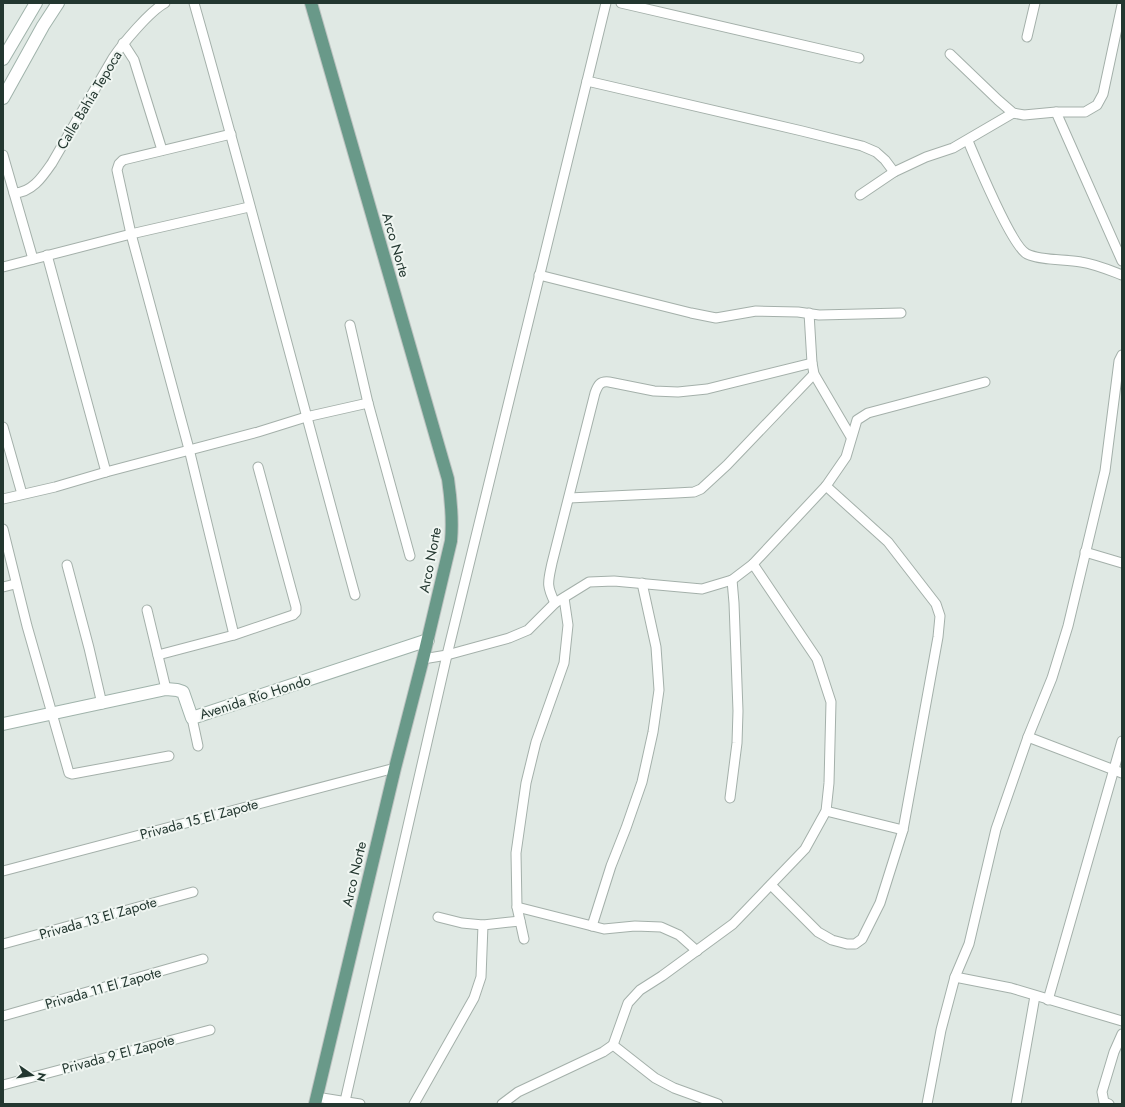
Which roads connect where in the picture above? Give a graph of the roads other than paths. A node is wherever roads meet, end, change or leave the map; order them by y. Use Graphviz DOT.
graph roads {
  1 [pos="36,3"];
  2 [pos="58,3"];
  3 [pos="165,3"];
  4 [pos="194,3"];
  5 [pos="311,3"];
  6 [pos="606,3"];
  7 [pos="621,3"];
  8 [pos="1035,3"];
  9 [pos="1122,5"];
  10 [pos="1027,37"];
  11 [pos="123,43"];
  12 [pos="950,54"];
  13 [pos="859,58"];
  14 [pos="3,59"];
  15 [pos="587,81"];
  16 [pos="3,98"];
  17 [pos="1056,112"];
  18 [pos="1013,113"];
  19 [pos="231,134"];
  20 [pos="968,141"];
  21 [pos="162,150"];
  22 [pos="3,154"];
  23 [pos="894,172"];
  24 [pos="14,193"];
  25 [pos="860,195"];
  26 [pos="250,207"];
  27 [pos="131,234"];
  28 [pos="47,256"];
  29 [pos="33,259"];
  30 [pos="1122,261"];
  31 [pos="3,267"];
  32 [pos="539,275"];
  33 [pos="1122,275"];
  34 [pos="809,313"];
  35 [pos="901,313"];
  36 [pos="350,325"];
  37 [pos="1122,355"];
  38 [pos="812,362"];
  39 [pos="814,374"];
  40 [pos="985,382"];
  41 [pos="368,403"];
  42 [pos="306,417"];
  43 [pos="3,427"];
  44 [pos="852,437"];
  45 [pos="189,449"];
  46 [pos="258,467"];
  47 [pos="106,472"];
  48 [pos="826,486"];
  49 [pos="22,494"];
  50 [pos="569,498"];
  51 [pos="3,499"];
  52 [pos="3,530"];
  53 [pos="1085,552"];
  54 [pos="410,556"];
  55 [pos="1122,563"];
  56 [pos="753,564"];
  57 [pos="67,565"];
  58 [pos="732,580"];
  59 [pos="642,583"];
  60 [pos="16,584"];
  61 [pos="3,587"];
  62 [pos="355,595"];
  63 [pos="564,598"];
  64 [pos="555,603"];
  65 [pos="147,610"];
  66 [pos="234,635"];
  67 [pos="428,640"];
  68 [pos="158,655"];
  69 [pos="447,655"];
  70 [pos="423,659"];
  71 [pos="166,689"];
  72 [pos="102,704"];
  73 [pos="51,713"];
  74 [pos="192,718"];
  75 [pos="3,724"];
  76 [pos="1028,737"];
  77 [pos="1122,741"];
  78 [pos="198,746"];
  79 [pos="169,756"];
  80 [pos="395,768"];
  81 [pos="1118,772"];
  82 [pos="730,798"];
  83 [pos="826,811"];
  84 [pos="902,830"];
  85 [pos="3,871"];
  86 [pos="771,885"];
  87 [pos="193,892"];
  88 [pos="517,907"];
  89 [pos="438,917"];
  90 [pos="520,921"];
  91 [pos="483,924"];
  92 [pos="592,926"];
  93 [pos="524,939"];
  94 [pos="3,944"];
  95 [pos="697,951"];
  96 [pos="203,959"];
  97 [pos="955,977"];
  98 [pos="1034,996"];
  99 [pos="1048,1000"];
  100 [pos="3,1016"];
  101 [pos="1122,1022"];
  102 [pos="210,1030"];
  103 [pos="1122,1034"];
  104 [pos="613,1045"];
  105 [pos="3,1085"];
  106 [pos="316,1101"];
  107 [pos="345,1101"];
  108 [pos="360,1104"];
  109 [pos="414,1104"];
  110 [pos="502,1104"];
  111 [pos="718,1104"];
  112 [pos="927,1104"];
  113 [pos="1016,1104"];
  114 [pos="1109,1104"];
  1 -- 14 [label="main road"];
  2 -- 16 [label="main road"];
  3 -- 11 [label="street, Calle Bahía Tepoca"];
  4 -- 19 [label="street"];
  5 -- 67 [label="main road, Arco Norte"];
  6 -- 15 [label="street"];
  7 -- 13 [label="street"];
  8 -- 10 [label="street"];
  9 -- 17 [label="street"];
  11 -- 21 [label="street"];
  11 -- 24 [label="street, Calle Bahía Tepoca"];
  12 -- 18 [label="street"];
  15 -- 23 [label="street"];
  15 -- 32 [label="street"];
  17 -- 18 [label="street"];
  17 -- 30 [label="street"];
  18 -- 20 [label="street"];
  19 -- 21 [label="street"];
  19 -- 26 [label="street"];
  20 -- 23 [label="street"];
  20 -- 33 [label="street"];
  21 -- 27 [label="street"];
  22 -- 24 [label="street"];
  23 -- 25 [label="street"];
  24 -- 29 [label="street"];
  26 -- 27 [label="street"];
  26 -- 42 [label="street"];
  27 -- 28 [label="street"];
  27 -- 45 [label="street"];
  28 -- 29 [label="street"];
  28 -- 47 [label="street"];
  29 -- 31 [label="street"];
  32 -- 34 [label="street"];
  32 -- 69 [label="street"];
  34 -- 35 [label="street"];
  34 -- 38 [label="street"];
  36 -- 41 [label="street"];
  37 -- 53 [label="street"];
  38 -- 39 [label="street"];
  38 -- 50 [label="street"];
  39 -- 44 [label="street"];
  39 -- 50 [label="street"];
  40 -- 44 [label="street"];
  41 -- 42 [label="street"];
  41 -- 54 [label="street"];
  42 -- 45 [label="street"];
  42 -- 62 [label="street"];
  43 -- 49 [label="street"];
  44 -- 48 [label="street"];
  45 -- 47 [label="street"];
  45 -- 66 [label="street"];
  46 -- 66 [label="street"];
  47 -- 49 [label="street"];
  48 -- 56 [label="street"];
  48 -- 84 [label="street"];
  49 -- 51 [label="street"];
  50 -- 64 [label="street"];
  52 -- 60 [label="street"];
  53 -- 55 [label="street"];
  53 -- 76 [label="street"];
  56 -- 58 [label="street"];
  56 -- 83 [label="street"];
  57 -- 72 [label="street"];
  58 -- 59 [label="street"];
  58 -- 82 [label="street"];
  59 -- 63 [label="street"];
  59 -- 92 [label="street"];
  60 -- 61 [label="street"];
  60 -- 73 [label="street"];
  63 -- 64 [label="street"];
  63 -- 88 [label="street"];
  64 -- 69 [label="street"];
  65 -- 68 [label="street"];
  66 -- 68 [label="street"];
  67 -- 70 [label="main road, Arco Norte"];
  67 -- 74 [label="main road, Avenida Río Hondo"];
  68 -- 71 [label="street"];
  69 -- 70 [label="street"];
  69 -- 107 [label="street"];
  70 -- 80 [label="main road, Arco Norte"];
  71 -- 72 [label="main road"];
  71 -- 74 [label="main road, Avenida Río Hondo"];
  72 -- 73 [label="main road"];
  73 -- 75 [label="main road"];
  73 -- 79 [label="street"];
  74 -- 78 [label="street"];
  76 -- 81 [label="street"];
  76 -- 97 [label="street"];
  77 -- 81 [label="street"];
  80 -- 85 [label="street, Privada 15 El Zapote"];
  80 -- 106 [label="main road, Arco Norte"];
  81 -- 99 [label="street"];
  83 -- 84 [label="street"];
  83 -- 86 [label="street"];
  84 -- 86 [label="street"];
  86 -- 95 [label="street"];
  87 -- 94 [label="street, Privada 13 El Zapote"];
  88 -- 90 [label="street"];
  88 -- 92 [label="street"];
  89 -- 91 [label="street"];
  90 -- 91 [label="street"];
  90 -- 93 [label="street"];
  91 -- 109 [label="street"];
  92 -- 95 [label="street"];
  95 -- 104 [label="street"];
  96 -- 100 [label="street, Privada 11 El Zapote"];
  97 -- 98 [label="street"];
  97 -- 112 [label="street"];
  98 -- 99 [label="street"];
  98 -- 113 [label="street"];
  99 -- 101 [label="street"];
  102 -- 105 [label="street, Privada 9 El Zapote"];
  103 -- 114 [label="street"];
  104 -- 110 [label="street"];
  104 -- 111 [label="street"];
  106 -- 107 [label="street"];
  107 -- 108 [label="street"];
}
